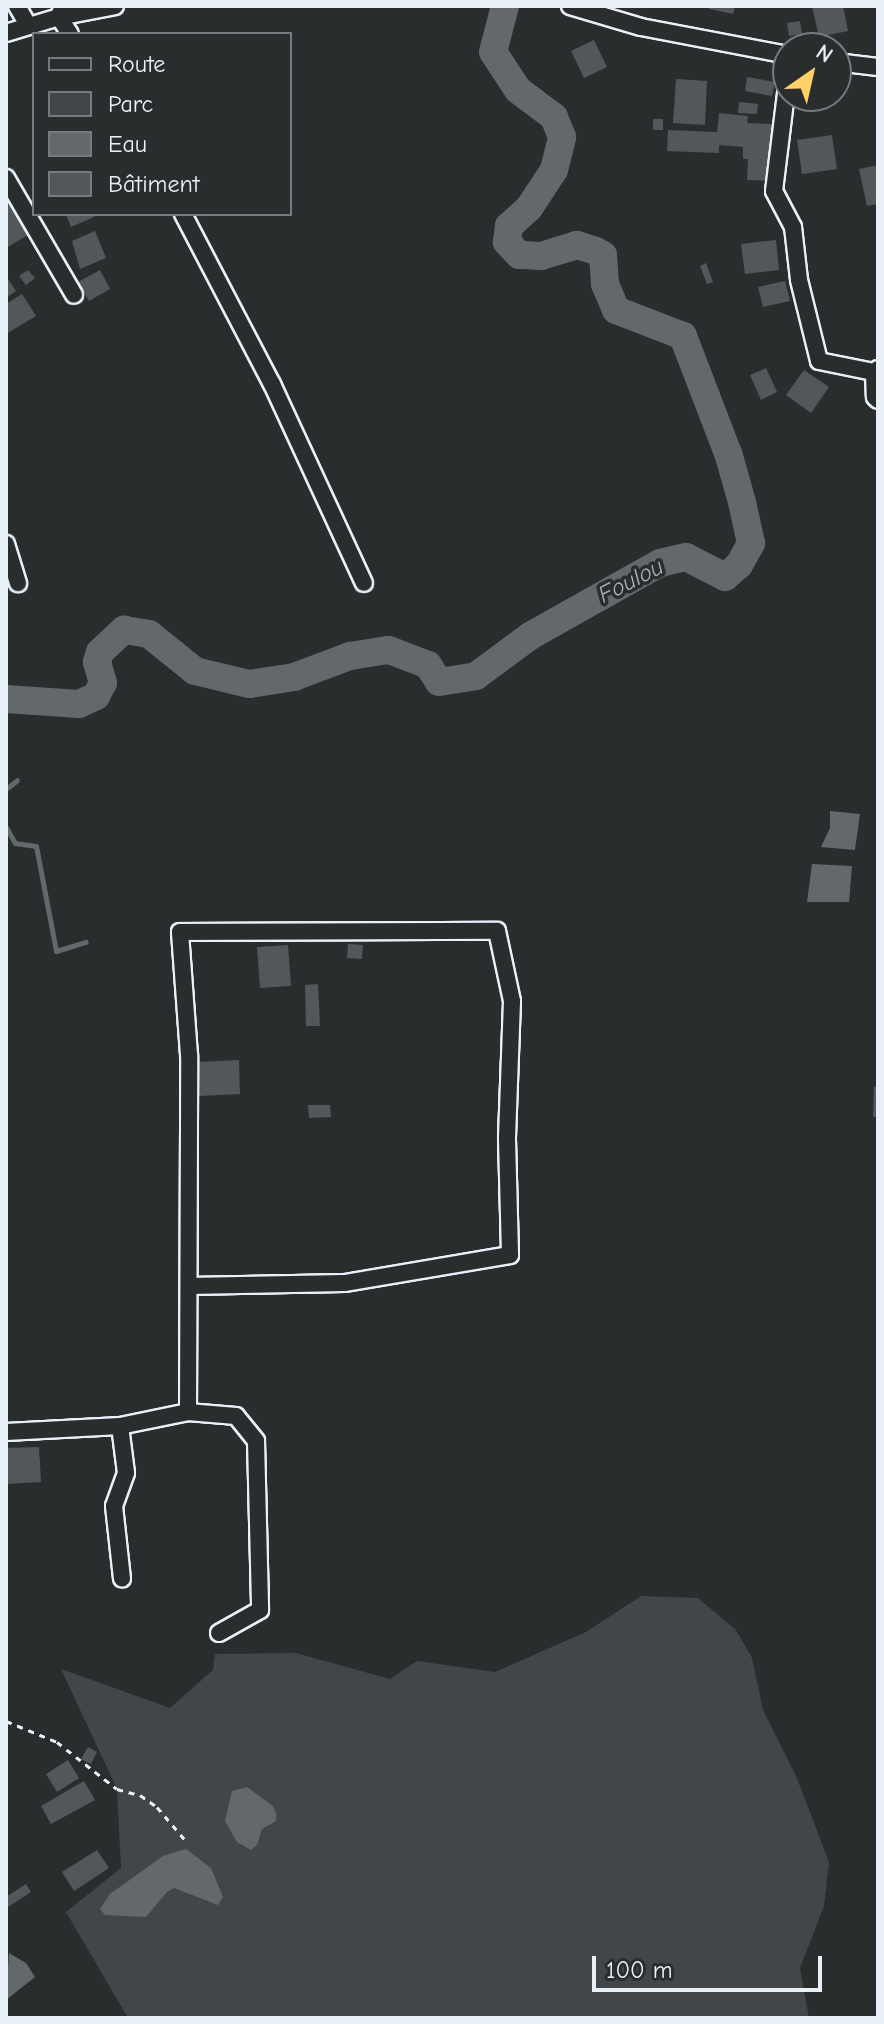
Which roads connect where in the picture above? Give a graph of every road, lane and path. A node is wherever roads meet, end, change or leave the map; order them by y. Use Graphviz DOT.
graph roads {
  1 [pos="17,6"];
  2 [pos="115,6"];
  3 [pos="570,6"];
  4 [pos="60,11"];
  5 [pos="28,25"];
  6 [pos="69,32"];
  7 [pos="6,33"];
  8 [pos="772,52"];
  9 [pos="852,64"];
  10 [pos="878,67"];
  11 [pos="784,112"];
  12 [pos="6,178"];
  13 [pos="184,216"];
  14 [pos="74,295"];
  15 [pos="877,372"];
  16 [pos="878,400"];
  17 [pos="6,544"];
  18 [pos="18,583"];
  19 [pos="364,583"];
  20 [pos="189,1286"];
  21 [pos="188,1412"];
  22 [pos="120,1426"];
  23 [pos="6,1432"];
  24 [pos="122,1579"];
  25 [pos="219,1633"];
  26 [pos="6,1721"];
  27 [pos="186,1841"];
  1 -- 5 [label="street"];
  2 -- 4 [label="street"];
  3 -- 8 [label="street"];
  4 -- 5 [label="street"];
  4 -- 6 [label="street"];
  5 -- 7 [label="street"];
  9 -- 10 [label="street"];
  11 -- 15 [label="street"];
  12 -- 14 [label="street"];
  13 -- 19 [label="street"];
  15 -- 16 [label="street"];
  17 -- 18 [label="street"];
  20 -- 20 [label="street"];
  20 -- 21 [label="street"];
  21 -- 22 [label="street"];
  21 -- 25 [label="street"];
  22 -- 23 [label="street"];
  22 -- 24 [label="street"];
  26 -- 27 [label="path"];
}
